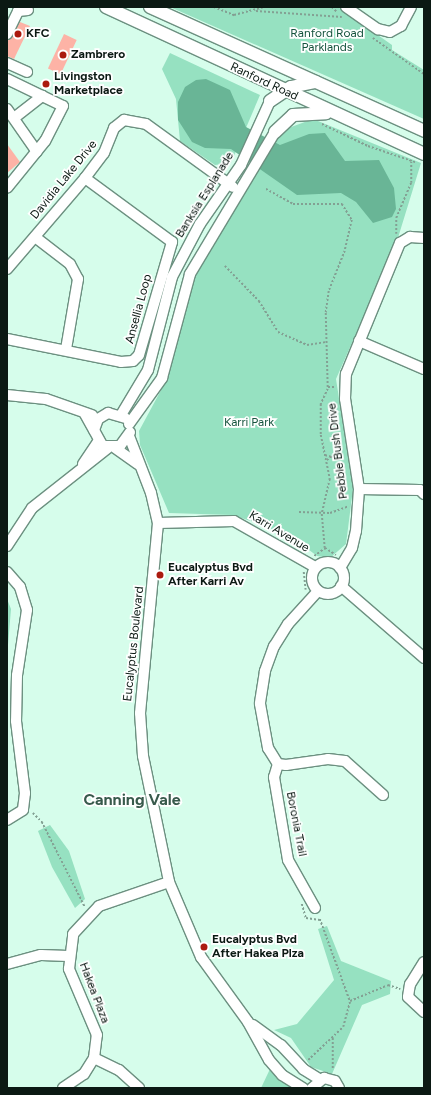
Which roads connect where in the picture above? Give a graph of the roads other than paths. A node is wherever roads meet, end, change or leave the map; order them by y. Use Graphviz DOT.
graph roads {
  1 [pos="106,7"];
  2 [pos="150,7"];
  3 [pos="346,7"];
  4 [pos="411,7"];
  5 [pos="28,10"];
  6 [pos="7,34"];
  7 [pos="7,63"];
  8 [pos="28,72"];
  9 [pos="7,79"];
  10 [pos="259,80"];
  11 [pos="315,82"];
  12 [pos="282,91"];
  13 [pos="42,96"];
  14 [pos="271,100"];
  15 [pos="7,109"];
  16 [pos="335,114"];
  17 [pos="14,118"];
  18 [pos="424,131"];
  19 [pos="275,132"];
  20 [pos="37,152"];
  21 [pos="421,159"];
  22 [pos="85,178"];
  23 [pos="228,184"];
  24 [pos="7,188"];
  25 [pos="239,191"];
  26 [pos="35,237"];
  27 [pos="424,238"];
  28 [pos="7,269"];
  29 [pos="7,339"];
  30 [pos="359,341"];
  31 [pos="66,349"];
  32 [pos="424,369"];
  33 [pos="7,395"];
  34 [pos="85,414"];
  35 [pos="103,415"];
  36 [pos="121,415"];
  37 [pos="129,424"];
  38 [pos="94,430"];
  39 [pos="129,436"];
  40 [pos="98,442"];
  41 [pos="111,448"];
  42 [pos="138,464"];
  43 [pos="78,471"];
  44 [pos="359,489"];
  45 [pos="424,494"];
  46 [pos="158,523"];
  47 [pos="7,546"];
  48 [pos="316,567"];
  49 [pos="340,568"];
  50 [pos="7,572"];
  51 [pos="341,586"];
  52 [pos="318,591"];
  53 [pos="424,658"];
  54 [pos="12,675"];
  55 [pos="278,764"];
  56 [pos="383,795"];
  57 [pos="7,820"];
  58 [pos="169,882"];
  59 [pos="315,908"];
  60 [pos="68,956"];
  61 [pos="424,962"];
  62 [pos="7,964"];
  63 [pos="424,1012"];
  64 [pos="248,1022"];
  65 [pos="94,1058"];
  66 [pos="320,1079"];
  67 [pos="63,1088"];
  68 [pos="139,1088"];
  69 [pos="303,1088"];
  70 [pos="312,1088"];
  71 [pos="339,1088"];
  1 -- 10 [label="main road, Ranford Road"];
  2 -- 11 [label="main road, Ranford Road"];
  3 -- 4 [label="street"];
  5 -- 6 [label="street"];
  7 -- 8 [label="street"];
  9 -- 13 [label="street"];
  10 -- 12 [label="main road, Ranford Road"];
  10 -- 14 [label="main road"];
  11 -- 12 [label="main road"];
  11 -- 18 [label="main road, Ranford Road"];
  12 -- 14 [label="main road"];
  12 -- 16 [label="main road, Ranford Road"];
  13 -- 17 [label="street"];
  13 -- 20 [label="street"];
  14 -- 23 [label="street, Banksia Esplanade"];
  15 -- 17 [label="street"];
  16 -- 19 [label="main road"];
  16 -- 21 [label="main road, Ranford Road"];
  17 -- 20 [label="street"];
  19 -- 25 [label="street"];
  20 -- 24 [label="street"];
  22 -- 23 [label="street, Davidia Lake Drive"];
  22 -- 26 [label="street, Davidia Lake Drive"];
  22 -- 31 [label="street, Ansellia Loop"];
  23 -- 25 [label="street, Davidia Lake Drive"];
  23 -- 36 [label="street, Banksia Esplanade"];
  25 -- 37 [label="street"];
  26 -- 28 [label="street, Davidia Lake Drive"];
  26 -- 31 [label="street"];
  27 -- 30 [label="street, Pebble Bush Drive"];
  29 -- 31 [label="street, Ansellia Loop"];
  30 -- 32 [label="street"];
  30 -- 44 [label="street, Pebble Bush Drive"];
  33 -- 34 [label="street"];
  34 -- 35 [label="street"];
  34 -- 38 [label="street"];
  35 -- 36 [label="street"];
  35 -- 38 [label="street"];
  36 -- 37 [label="street"];
  37 -- 39 [label="street, Eucalyptus Boulevard"];
  38 -- 40 [label="street"];
  39 -- 41 [label="street"];
  39 -- 42 [label="street, Eucalyptus Boulevard"];
  40 -- 41 [label="street"];
  40 -- 43 [label="street"];
  41 -- 42 [label="street"];
  41 -- 43 [label="street"];
  42 -- 46 [label="street, Eucalyptus Boulevard"];
  43 -- 47 [label="street"];
  44 -- 45 [label="street"];
  44 -- 49 [label="street, Pebble Bush Drive"];
  46 -- 48 [label="street, Karri Avenue"];
  46 -- 58 [label="street, Eucalyptus Boulevard"];
  48 -- 49 [label="street, Karri Avenue"];
  48 -- 52 [label="street, Karri Avenue"];
  49 -- 51 [label="street"];
  50 -- 54 [label="street"];
  51 -- 52 [label="street"];
  51 -- 53 [label="street"];
  52 -- 55 [label="street"];
  54 -- 57 [label="street"];
  55 -- 56 [label="street"];
  55 -- 59 [label="street, Boronia Trail"];
  58 -- 60 [label="street, Hakea Plaza"];
  58 -- 64 [label="street, Eucalyptus Boulevard"];
  60 -- 62 [label="street"];
  60 -- 65 [label="street, Hakea Plaza"];
  61 -- 63 [label="street"];
  64 -- 66 [label="street, Eucalyptus Boulevard"];
  64 -- 69 [label="street, Eucalyptus Boulevard"];
  65 -- 67 [label="street, Hakea Plaza"];
  65 -- 68 [label="street"];
  66 -- 70 [label="street"];
  66 -- 71 [label="street, Eucalyptus Boulevard"];
}
